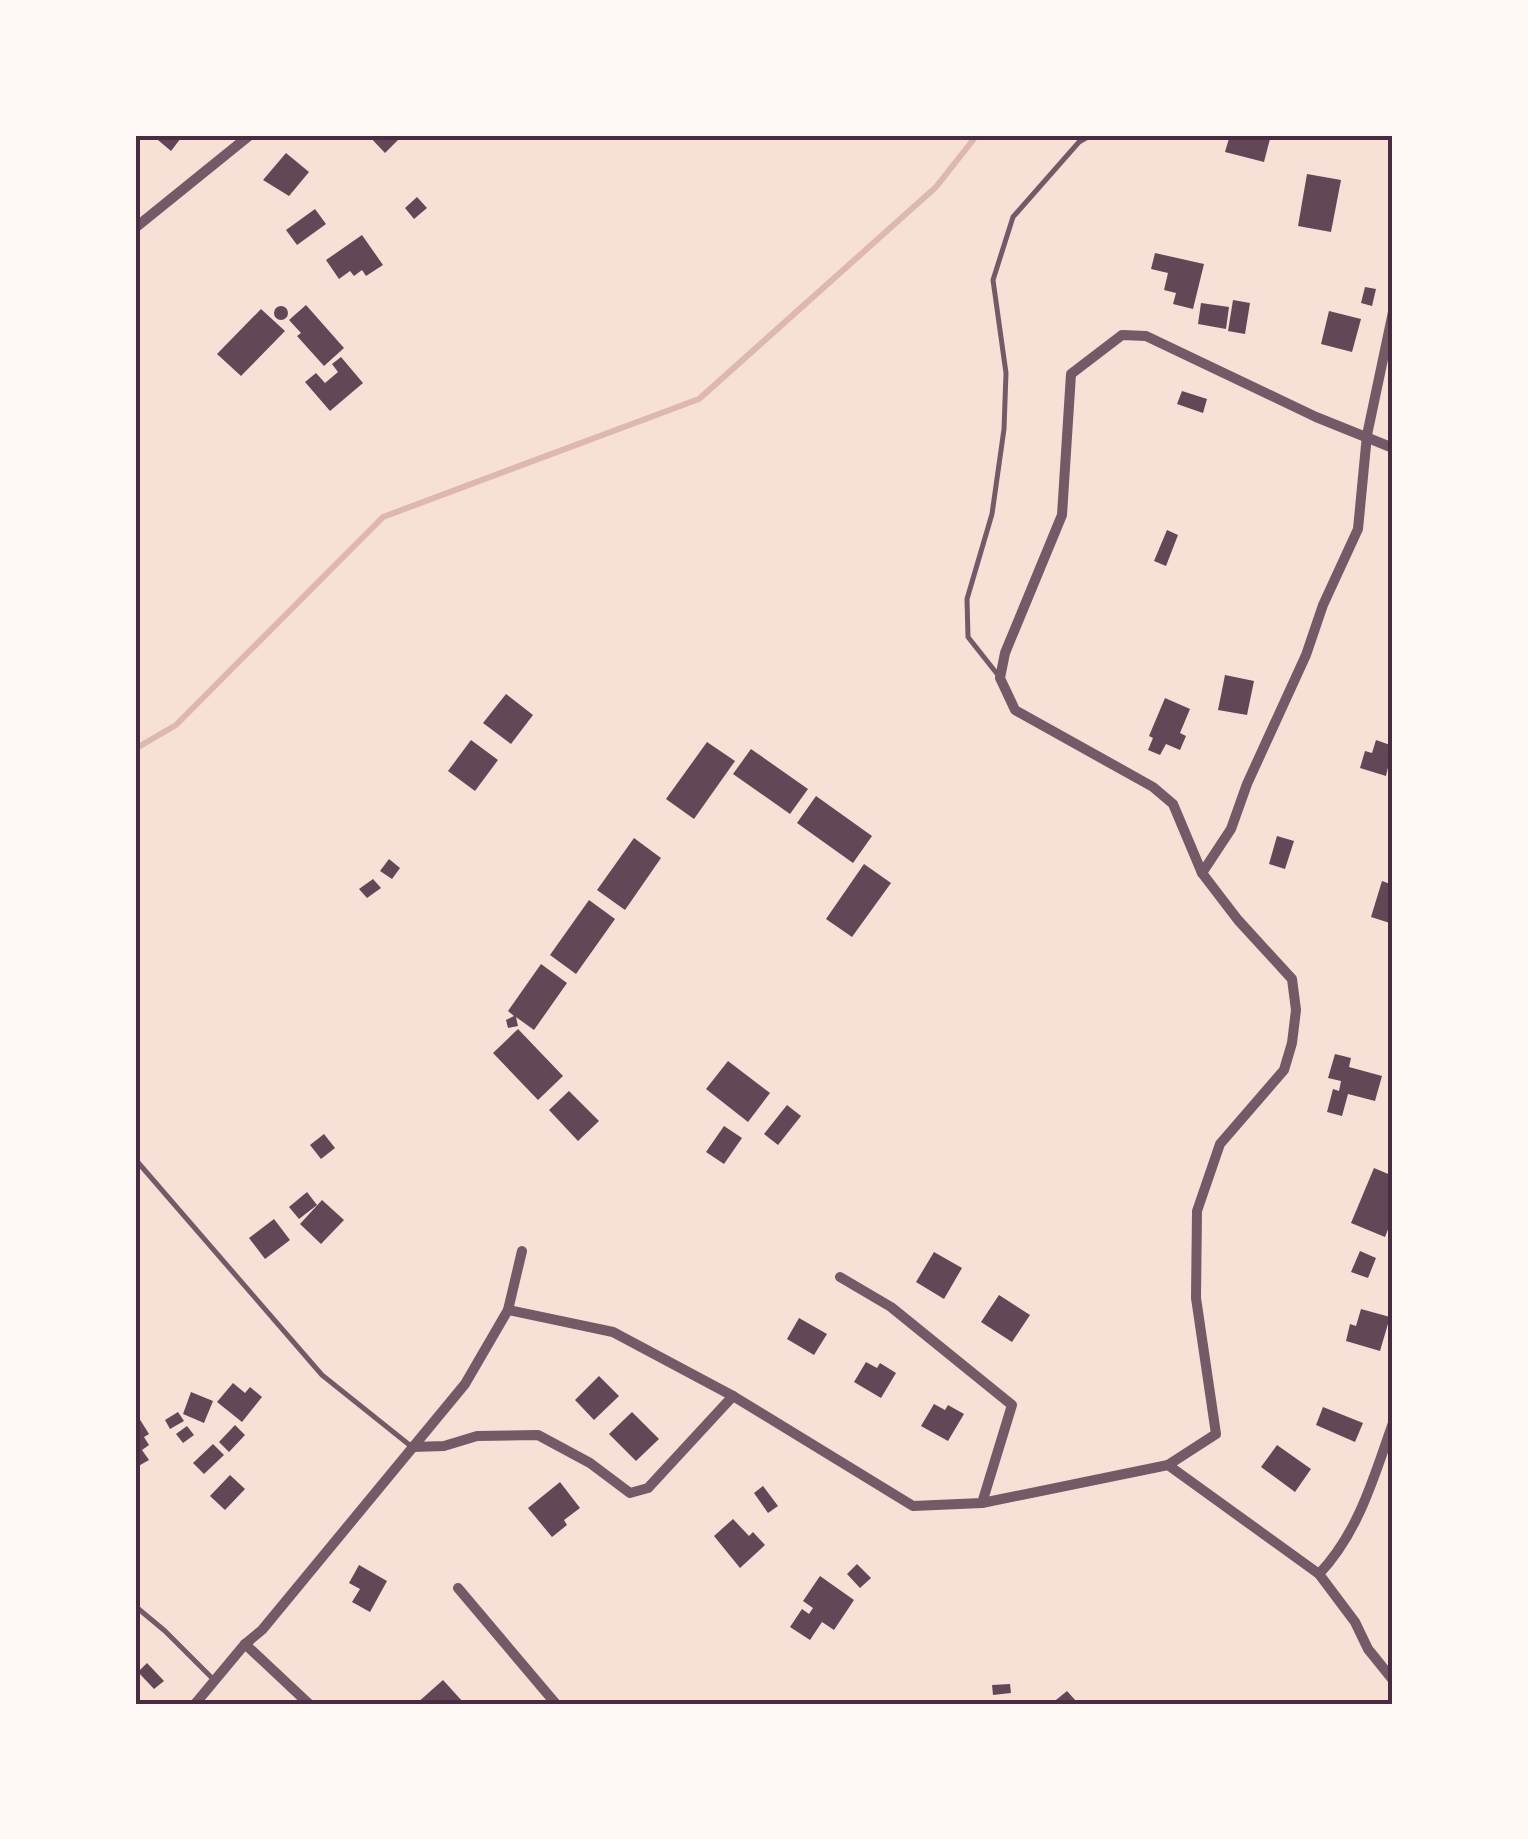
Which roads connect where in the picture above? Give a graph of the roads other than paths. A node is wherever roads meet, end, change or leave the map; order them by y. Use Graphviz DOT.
graph roads {
  1 [pos="250,135"];
  2 [pos="1091,135"];
  3 [pos="135,228"];
  4 [pos="1393,312"];
  5 [pos="1368,435"];
  6 [pos="1393,448"];
  7 [pos="1000,678"];
  8 [pos="1202,873"];
  9 [pos="135,1159"];
  10 [pos="522,1251"];
  11 [pos="840,1277"];
  12 [pos="508,1310"];
  13 [pos="733,1396"];
  14 [pos="1393,1423"];
  15 [pos="412,1447"];
  16 [pos="1168,1465"];
  17 [pos="982,1503"];
  18 [pos="1319,1574"];
  19 [pos="458,1588"];
  20 [pos="135,1606"];
  21 [pos="245,1644"];
  22 [pos="1393,1680"];
  23 [pos="215,1682"];
  24 [pos="195,1704"];
  25 [pos="309,1704"];
  26 [pos="556,1704"];
  1 -- 3 [label="street"];
  2 -- 7 [label="lane"];
  4 -- 5 [label="street"];
  5 -- 6 [label="street"];
  5 -- 7 [label="street"];
  5 -- 8 [label="street"];
  7 -- 8 [label="street"];
  8 -- 16 [label="street"];
  9 -- 15 [label="lane"];
  10 -- 12 [label="street"];
  11 -- 17 [label="street"];
  12 -- 13 [label="street"];
  12 -- 15 [label="street"];
  13 -- 15 [label="street"];
  13 -- 17 [label="street"];
  14 -- 18 [label="street"];
  15 -- 21 [label="street"];
  16 -- 17 [label="street"];
  16 -- 18 [label="street"];
  18 -- 22 [label="street"];
  19 -- 26 [label="street"];
  20 -- 23 [label="lane"];
  21 -- 23 [label="street"];
  21 -- 25 [label="street"];
  23 -- 24 [label="street"];
}
